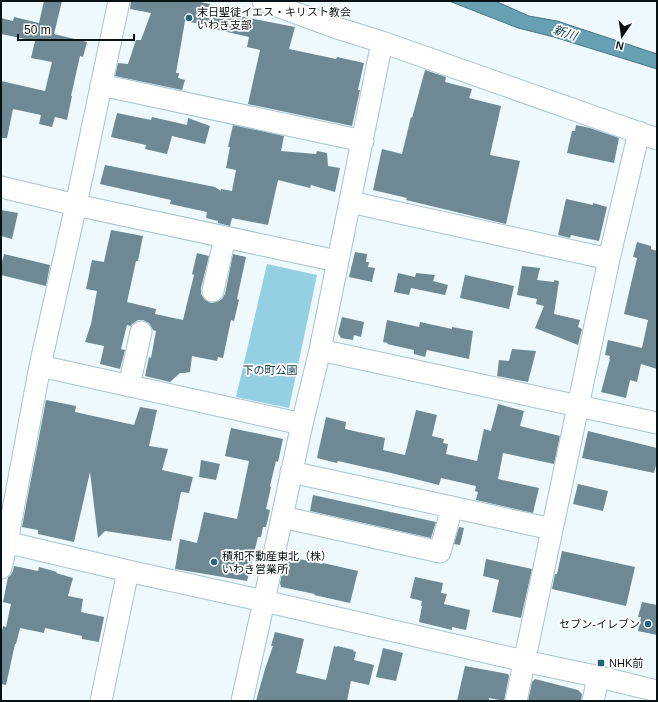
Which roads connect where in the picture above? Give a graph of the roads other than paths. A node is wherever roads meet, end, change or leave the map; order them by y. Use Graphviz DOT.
graph roads {
  1 [pos="119,1"];
  2 [pos="263,1"];
  3 [pos="382,42"];
  4 [pos="101,85"];
  5 [pos="648,135"];
  6 [pos="363,140"];
  7 [pos="1,187"];
  8 [pos="350,202"];
  9 [pos="76,205"];
  10 [pos="225,237"];
  11 [pos="609,259"];
  12 [pos="337,261"];
  13 [pos="213,291"];
  14 [pos="141,332"];
  15 [pos="320,350"];
  16 [pos="40,366"];
  17 [pos="129,386"];
  18 [pos="578,406"];
  19 [pos="657,423"];
  20 [pos="302,424"];
  21 [pos="291,472"];
  22 [pos="452,507"];
  23 [pos="282,517"];
  24 [pos="552,529"];
  25 [pos="4,542"];
  26 [pos="1,568"];
  27 [pos="128,572"];
  28 [pos="264,601"];
  29 [pos="524,661"];
  30 [pos="657,691"];
  31 [pos="101,701"];
  32 [pos="242,701"];
  33 [pos="516,701"];
  1 -- 4 [label="street"];
  2 -- 3 [label="street"];
  3 -- 5 [label="street"];
  3 -- 6 [label="street"];
  4 -- 6 [label="street"];
  4 -- 9 [label="street"];
  5 -- 11 [label="street"];
  6 -- 8 [label="street"];
  7 -- 9 [label="street"];
  8 -- 11 [label="street"];
  8 -- 12 [label="street"];
  9 -- 10 [label="street"];
  9 -- 16 [label="street"];
  10 -- 12 [label="street"];
  10 -- 13 [label="street"];
  11 -- 18 [label="street"];
  12 -- 15 [label="street"];
  14 -- 17 [label="street"];
  15 -- 18 [label="street"];
  15 -- 20 [label="street"];
  16 -- 17 [label="street"];
  16 -- 25 [label="street"];
  17 -- 20 [label="street"];
  18 -- 19 [label="street"];
  18 -- 24 [label="street"];
  20 -- 21 [label="street"];
  21 -- 22 [label="street"];
  21 -- 23 [label="street"];
  22 -- 23 [label="street"];
  22 -- 24 [label="street"];
  23 -- 28 [label="street"];
  24 -- 29 [label="street"];
  25 -- 26 [label="street"];
  25 -- 27 [label="street"];
  27 -- 28 [label="street"];
  27 -- 31 [label="street"];
  28 -- 29 [label="street"];
  28 -- 32 [label="street"];
  29 -- 30 [label="street"];
  29 -- 33 [label="street"];
}
